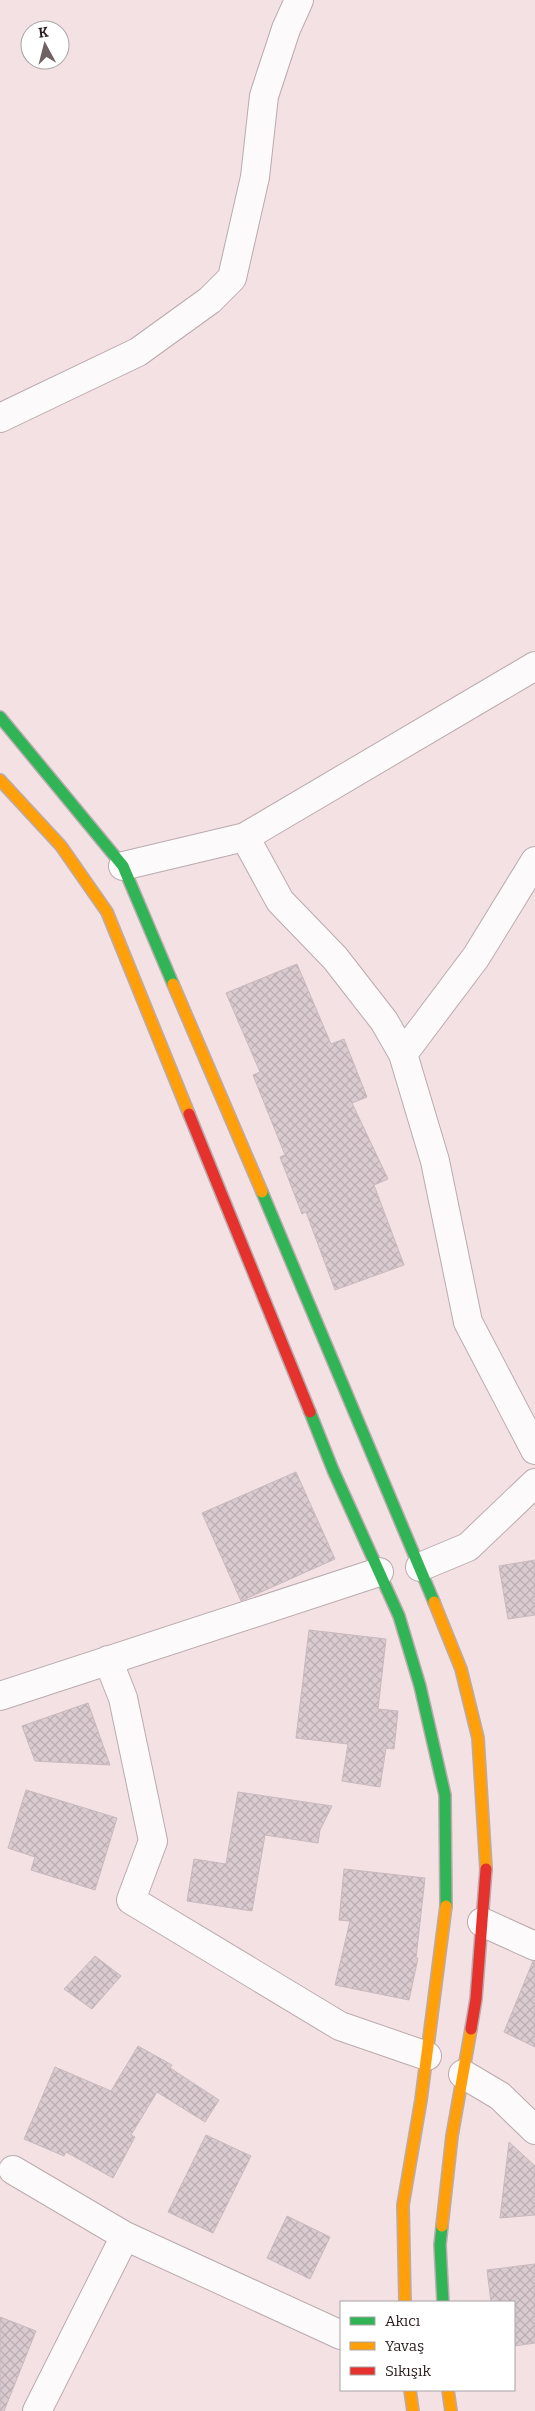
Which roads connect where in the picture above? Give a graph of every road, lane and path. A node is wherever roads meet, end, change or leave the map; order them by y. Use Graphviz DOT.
graph roads {
  1 [pos="300,0"];
  2 [pos="0,418"];
  3 [pos="535,666"];
  4 [pos="0,717"];
  5 [pos="0,780"];
  6 [pos="245,837"];
  7 [pos="535,861"];
  8 [pos="123,866"];
  9 [pos="403,1054"];
  10 [pos="535,1450"];
  11 [pos="535,1483"];
  12 [pos="420,1567"];
  13 [pos="379,1572"];
  14 [pos="108,1660"];
  15 [pos="0,1696"];
  16 [pos="482,1922"];
  17 [pos="535,1946"];
  18 [pos="427,2056"];
  19 [pos="462,2074"];
  20 [pos="535,2130"];
  21 [pos="12,2170"];
  22 [pos="125,2236"];
  23 [pos="405,2301"];
  24 [pos="443,2301"];
  25 [pos="340,2335"];
  26 [pos="410,2391"];
  27 [pos="448,2391"];
  28 [pos="37,2411"];
  29 [pos="414,2411"];
  30 [pos="451,2411"];
  1 -- 2 [label="street"];
  3 -- 6 [label="street"];
  4 -- 8 [label="street"];
  5 -- 13 [label="street"];
  6 -- 8 [label="street"];
  6 -- 9 [label="street"];
  7 -- 9 [label="street"];
  8 -- 12 [label="street"];
  9 -- 10 [label="street"];
  11 -- 12 [label="street"];
  12 -- 16 [label="street"];
  13 -- 14 [label="street"];
  13 -- 18 [label="street"];
  14 -- 15 [label="street"];
  14 -- 18 [label="street"];
  16 -- 17 [label="street"];
  16 -- 19 [label="street"];
  18 -- 23 [label="street"];
  19 -- 20 [label="street"];
  19 -- 24 [label="street"];
  21 -- 22 [label="street"];
  22 -- 25 [label="street"];
  22 -- 28 [label="street"];
  26 -- 29 [label="street"];
  27 -- 30 [label="street"];
}
